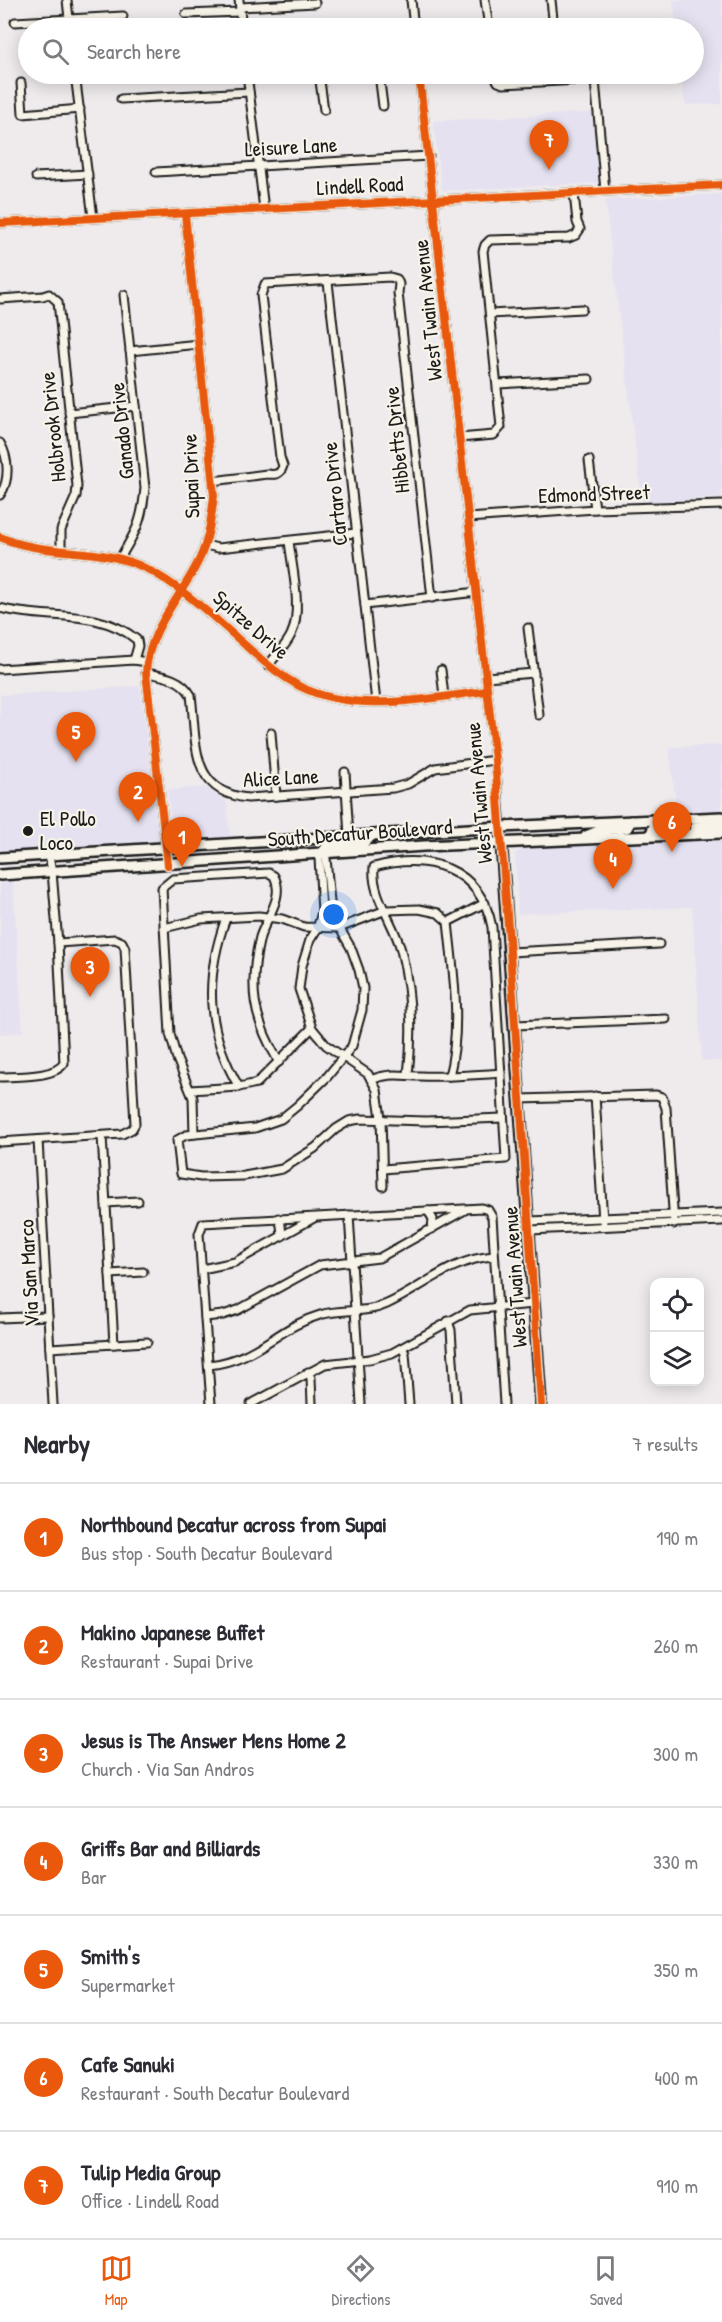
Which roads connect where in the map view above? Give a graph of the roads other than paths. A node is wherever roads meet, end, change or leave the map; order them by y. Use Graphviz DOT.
graph roads {
  1 [pos="67,0"];
  2 [pos="411,0"];
  3 [pos="485,0"];
  4 [pos="551,0"];
  5 [pos="315,3"];
  6 [pos="240,6"];
  7 [pos="186,14"];
  8 [pos="123,16"];
  9 [pos="69,18"];
  10 [pos="87,18"];
  11 [pos="413,18"];
  12 [pos="488,18"];
  13 [pos="553,18"];
  14 [pos="15,22"];
  15 [pos="18,22"];
  16 [pos="21,84"];
  17 [pos="76,84"];
  18 [pos="248,84"];
  19 [pos="320,84"];
  20 [pos="380,84"];
  21 [pos="420,84"];
  22 [pos="595,84"];
  23 [pos="249,92"];
  24 [pos="121,99"];
  25 [pos="383,106"];
  26 [pos="80,109"];
  27 [pos="324,110"];
  28 [pos="429,156"];
  29 [pos="259,165"];
  30 [pos="156,172"];
  31 [pos="88,174"];
  32 [pos="36,177"];
  33 [pos="722,185"];
  34 [pos="605,191"];
  35 [pos="574,193"];
  36 [pos="434,200"];
  37 [pos="264,209"];
  38 [pos="185,214"];
  39 [pos="93,218"];
  40 [pos="0,223"];
  41 [pos="328,282"];
  42 [pos="124,295"];
  43 [pos="0,298"];
  44 [pos="582,309"];
  45 [pos="490,314"];
  46 [pos="199,344"];
  47 [pos="130,351"];
  48 [pos="589,379"];
  49 [pos="498,384"];
  50 [pos="136,406"];
  51 [pos="69,413"];
  52 [pos="459,438"];
  53 [pos="0,443"];
  54 [pos="589,460"];
  55 [pos="213,481"];
  56 [pos="0,495"];
  57 [pos="722,505"];
  58 [pos="595,509"];
  59 [pos="468,518"];
  60 [pos="356,533"];
  61 [pos="0,537"];
  62 [pos="289,541"];
  63 [pos="205,545"];
  64 [pos="61,551"];
  65 [pos="120,558"];
  66 [pos="181,590"];
  67 [pos="477,592"];
  68 [pos="432,598"];
  69 [pos="365,605"];
  70 [pos="0,608"];
  71 [pos="528,628"];
  72 [pos="135,658"];
  73 [pos="147,660"];
  74 [pos="268,666"];
  75 [pos="0,669"];
  76 [pos="441,670"];
  77 [pos="146,673"];
  78 [pos="534,673"];
  79 [pos="486,677"];
  80 [pos="487,691"];
  81 [pos="444,696"];
  82 [pos="376,702"];
  83 [pos="539,715"];
  84 [pos="271,733"];
  85 [pos="495,760"];
  86 [pos="345,772"];
  87 [pos="346,791"];
  88 [pos="276,796"];
  89 [pos="722,817"];
  90 [pos="678,819"];
  91 [pos="631,821"];
  92 [pos="722,825"];
  93 [pos="501,827"];
  94 [pos="722,832"];
  95 [pos="693,834"];
  96 [pos="373,835"];
  97 [pos="349,836"];
  98 [pos="650,836"];
  99 [pos="579,839"];
  100 [pos="502,842"];
  101 [pos="166,848"];
  102 [pos="322,853"];
  103 [pos="49,855"];
  104 [pos="0,858"];
  105 [pos="168,865"];
  106 [pos="52,872"];
  107 [pos="0,875"];
  108 [pos="485,903"];
  109 [pos="386,910"];
  110 [pos="269,917"];
  111 [pos="225,918"];
  112 [pos="448,922"];
  113 [pos="164,928"];
  114 [pos="339,928"];
  115 [pos="317,929"];
  116 [pos="58,943"];
  117 [pos="659,944"];
  118 [pos="510,952"];
  119 [pos="666,1019"];
  120 [pos="515,1025"];
  121 [pos="312,1028"];
  122 [pos="345,1057"];
  123 [pos="279,1062"];
  124 [pos="501,1073"];
  125 [pos="408,1075"];
  126 [pos="449,1076"];
  127 [pos="0,1077"];
  128 [pos="371,1080"];
  129 [pos="239,1087"];
  130 [pos="190,1090"];
  131 [pos="595,1096"];
  132 [pos="520,1099"];
  133 [pos="381,1118"];
  134 [pos="504,1118"];
  135 [pos="194,1134"];
  136 [pos="102,1136"];
  137 [pos="38,1140"];
  138 [pos="0,1142"];
  139 [pos="383,1168"];
  140 [pos="383,1186"];
  141 [pos="138,1201"];
  142 [pos="106,1203"];
  143 [pos="467,1209"];
  144 [pos="428,1211"];
  145 [pos="722,1214"];
  146 [pos="349,1215"];
  147 [pos="316,1216"];
  148 [pos="278,1218"];
  149 [pos="603,1218"];
  150 [pos="673,1220"];
  151 [pos="722,1221"];
  152 [pos="529,1226"];
  153 [pos="603,1226"];
  154 [pos="432,1229"];
  155 [pos="282,1236"];
  156 [pos="494,1256"];
  157 [pos="352,1262"];
  158 [pos="202,1269"];
  159 [pos="142,1272"];
  160 [pos="110,1274"];
  161 [pos="534,1304"];
  162 [pos="498,1306"];
  163 [pos="355,1310"];
  164 [pos="48,1316"];
  165 [pos="205,1317"];
  166 [pos="0,1318"];
  167 [pos="448,1321"];
  168 [pos="147,1342"];
  169 [pos="114,1344"];
  170 [pos="50,1348"];
  171 [pos="402,1348"];
  172 [pos="358,1360"];
  173 [pos="209,1365"];
  174 [pos="308,1372"];
  175 [pos="264,1401"];
  176 [pos="53,1404"];
  177 [pos="211,1404"];
  178 [pos="251,1404"];
  179 [pos="312,1404"];
  180 [pos="361,1404"];
  181 [pos="409,1404"];
  182 [pos="456,1404"];
  183 [pos="504,1404"];
  184 [pos="541,1404"];
  1 -- 9 [label="street"];
  2 -- 11 [label="street"];
  3 -- 12 [label="street"];
  4 -- 13 [label="street"];
  5 -- 6 [label="street"];
  6 -- 7 [label="street"];
  8 -- 10 [label="street"];
  14 -- 15 [label="street"];
  16 -- 26 [label="street"];
  17 -- 26 [label="street"];
  18 -- 23 [label="street"];
  19 -- 27 [label="street"];
  20 -- 25 [label="street"];
  21 -- 28 [label="street, West Twain Avenue"];
  22 -- 34 [label="street"];
  23 -- 24 [label="street"];
  23 -- 29 [label="street"];
  26 -- 31 [label="street"];
  28 -- 29 [label="street, Leisure Lane"];
  28 -- 36 [label="street, West Twain Avenue"];
  29 -- 30 [label="street, Leisure Lane"];
  29 -- 37 [label="street"];
  31 -- 32 [label="street"];
  31 -- 39 [label="street"];
  33 -- 34 [label="street, Lindell Road"];
  34 -- 35 [label="street, Lindell Road"];
  35 -- 36 [label="street, Lindell Road"];
  35 -- 45 [label="street"];
  36 -- 37 [label="street, Lindell Road"];
  36 -- 52 [label="street, West Twain Avenue"];
  37 -- 38 [label="street, Lindell Road"];
  38 -- 39 [label="street, Lindell Road"];
  38 -- 46 [label="street, Supai Drive"];
  39 -- 40 [label="street, Lindell Road"];
  41 -- 55 [label="street"];
  41 -- 60 [label="street, Cartaro Drive"];
  41 -- 68 [label="street, Hibbetts Drive"];
  42 -- 47 [label="street, Ganado Drive"];
  43 -- 51 [label="street, Holbrook Drive"];
  44 -- 45 [label="street"];
  45 -- 49 [label="street"];
  46 -- 47 [label="street"];
  46 -- 55 [label="street, Supai Drive"];
  47 -- 50 [label="street, Ganado Drive"];
  48 -- 49 [label="street"];
  49 -- 52 [label="street"];
  50 -- 51 [label="street"];
  50 -- 65 [label="street, Ganado Drive"];
  51 -- 64 [label="street, Holbrook Drive"];
  52 -- 59 [label="street, West Twain Avenue"];
  53 -- 56 [label="street"];
  54 -- 58 [label="street"];
  55 -- 63 [label="street, Supai Drive"];
  57 -- 58 [label="street, Edmond Street"];
  58 -- 59 [label="street, Edmond Street"];
  59 -- 67 [label="street, West Twain Avenue"];
  60 -- 62 [label="street"];
  60 -- 69 [label="street, Cartaro Drive"];
  61 -- 64 [label="street, Spitze Drive"];
  62 -- 63 [label="street"];
  62 -- 74 [label="street"];
  63 -- 66 [label="street, Supai Drive"];
  64 -- 65 [label="street, Spitze Drive"];
  65 -- 66 [label="street, Spitze Drive"];
  66 -- 73 [label="street, Supai Drive"];
  66 -- 74 [label="street, Spitze Drive"];
  67 -- 68 [label="street"];
  67 -- 79 [label="street, West Twain Avenue"];
  68 -- 69 [label="street"];
  69 -- 82 [label="street, Cartaro Drive"];
  70 -- 72 [label="street"];
  71 -- 78 [label="street"];
  72 -- 73 [label="street"];
  72 -- 75 [label="street"];
  73 -- 77 [label="street, Supai Drive"];
  74 -- 82 [label="street, Spitze Drive"];
  76 -- 81 [label="street"];
  77 -- 88 [label="street, Alice Lane"];
  77 -- 101 [label="street, Supai Drive"];
  78 -- 79 [label="street"];
  78 -- 83 [label="street"];
  79 -- 80 [label="street, West Twain Avenue"];
  80 -- 81 [label="street, Spitze Drive"];
  80 -- 85 [label="street, West Twain Avenue"];
  81 -- 82 [label="street, Spitze Drive"];
  84 -- 88 [label="street"];
  85 -- 87 [label="street, Alice Lane"];
  85 -- 93 [label="street, West Twain Avenue"];
  86 -- 87 [label="street"];
  87 -- 88 [label="street, Alice Lane"];
  87 -- 97 [label="street"];
  89 -- 90 [label="main road, South Decatur Boulevard"];
  90 -- 91 [label="main road, South Decatur Boulevard"];
  90 -- 98 [label="main road"];
  91 -- 93 [label="main road, South Decatur Boulevard"];
  91 -- 99 [label="main road"];
  92 -- 95 [label="main road"];
  93 -- 96 [label="main road, South Decatur Boulevard"];
  93 -- 100 [label="main road, West Twain Avenue"];
  94 -- 95 [label="main road, South Decatur Boulevard"];
  95 -- 98 [label="main road, South Decatur Boulevard"];
  96 -- 97 [label="main road, South Decatur Boulevard"];
  96 -- 102 [label="main road"];
  97 -- 101 [label="main road, South Decatur Boulevard"];
  98 -- 99 [label="main road, South Decatur Boulevard"];
  99 -- 100 [label="main road, South Decatur Boulevard"];
  100 -- 102 [label="main road, South Decatur Boulevard"];
  100 -- 118 [label="main road, West Twain Avenue"];
  101 -- 103 [label="main road, South Decatur Boulevard"];
  101 -- 105 [label="street, Supai Drive"];
  102 -- 105 [label="main road, South Decatur Boulevard"];
  102 -- 114 [label="street"];
  102 -- 115 [label="street"];
  103 -- 104 [label="main road, South Decatur Boulevard"];
  103 -- 106 [label="street"];
  105 -- 106 [label="main road, South Decatur Boulevard"];
  106 -- 107 [label="main road, South Decatur Boulevard"];
  106 -- 116 [label="street"];
  108 -- 109 [label="street"];
  108 -- 112 [label="street"];
  108 -- 124 [label="street"];
  109 -- 112 [label="street"];
  109 -- 114 [label="street"];
  109 -- 125 [label="street"];
  110 -- 111 [label="street"];
  110 -- 113 [label="street"];
  110 -- 115 [label="street"];
  110 -- 123 [label="street"];
  111 -- 113 [label="street"];
  111 -- 129 [label="street"];
  112 -- 126 [label="street"];
  113 -- 130 [label="street"];
  114 -- 115 [label="street"];
  114 -- 122 [label="street"];
  115 -- 121 [label="street"];
  116 -- 127 [label="street"];
  116 -- 136 [label="street"];
  117 -- 118 [label="street"];
  118 -- 120 [label="main road, West Twain Avenue"];
  119 -- 120 [label="street"];
  120 -- 132 [label="main road, West Twain Avenue"];
  121 -- 122 [label="street"];
  121 -- 123 [label="street"];
  122 -- 128 [label="street"];
  122 -- 135 [label="street"];
  123 -- 129 [label="street"];
  124 -- 126 [label="street"];
  124 -- 134 [label="street"];
  125 -- 126 [label="street"];
  125 -- 128 [label="street"];
  128 -- 133 [label="street"];
  129 -- 130 [label="street"];
  130 -- 135 [label="street"];
  131 -- 132 [label="street"];
  131 -- 149 [label="street"];
  131 -- 150 [label="street"];
  132 -- 152 [label="main road, West Twain Avenue"];
  133 -- 134 [label="street"];
  133 -- 135 [label="street"];
  133 -- 139 [label="street"];
  134 -- 139 [label="street"];
  136 -- 137 [label="street"];
  136 -- 142 [label="street"];
  137 -- 138 [label="street"];
  137 -- 164 [label="street, Via San Marco"];
  139 -- 140 [label="street"];
  141 -- 142 [label="street"];
  142 -- 160 [label="street"];
  143 -- 144 [label="street"];
  143 -- 154 [label="street"];
  143 -- 156 [label="street"];
  144 -- 146 [label="street"];
  144 -- 154 [label="street"];
  145 -- 150 [label="street"];
  146 -- 147 [label="street"];
  146 -- 157 [label="street"];
  147 -- 148 [label="street"];
  147 -- 155 [label="street"];
  148 -- 155 [label="street"];
  148 -- 158 [label="street"];
  149 -- 150 [label="street"];
  149 -- 152 [label="street"];
  149 -- 153 [label="street"];
  150 -- 151 [label="street"];
  150 -- 153 [label="street"];
  152 -- 153 [label="street"];
  152 -- 161 [label="main road, West Twain Avenue"];
  154 -- 157 [label="street"];
  155 -- 158 [label="street"];
  156 -- 162 [label="street"];
  156 -- 163 [label="street"];
  157 -- 163 [label="street"];
  157 -- 165 [label="street"];
  158 -- 165 [label="street"];
  159 -- 160 [label="street"];
  160 -- 169 [label="street"];
  161 -- 162 [label="street"];
  161 -- 184 [label="main road, West Twain Avenue"];
  162 -- 167 [label="street"];
  162 -- 183 [label="street"];
  163 -- 172 [label="street"];
  163 -- 173 [label="street"];
  164 -- 166 [label="street"];
  164 -- 170 [label="street, Via San Marco"];
  165 -- 173 [label="street"];
  167 -- 171 [label="street"];
  167 -- 182 [label="street"];
  168 -- 169 [label="street"];
  169 -- 170 [label="street"];
  170 -- 176 [label="street, Via San Marco"];
  171 -- 172 [label="street"];
  171 -- 181 [label="street"];
  172 -- 174 [label="street"];
  172 -- 180 [label="street"];
  173 -- 177 [label="street"];
  174 -- 175 [label="street"];
  174 -- 179 [label="street"];
  175 -- 178 [label="street"];
}
